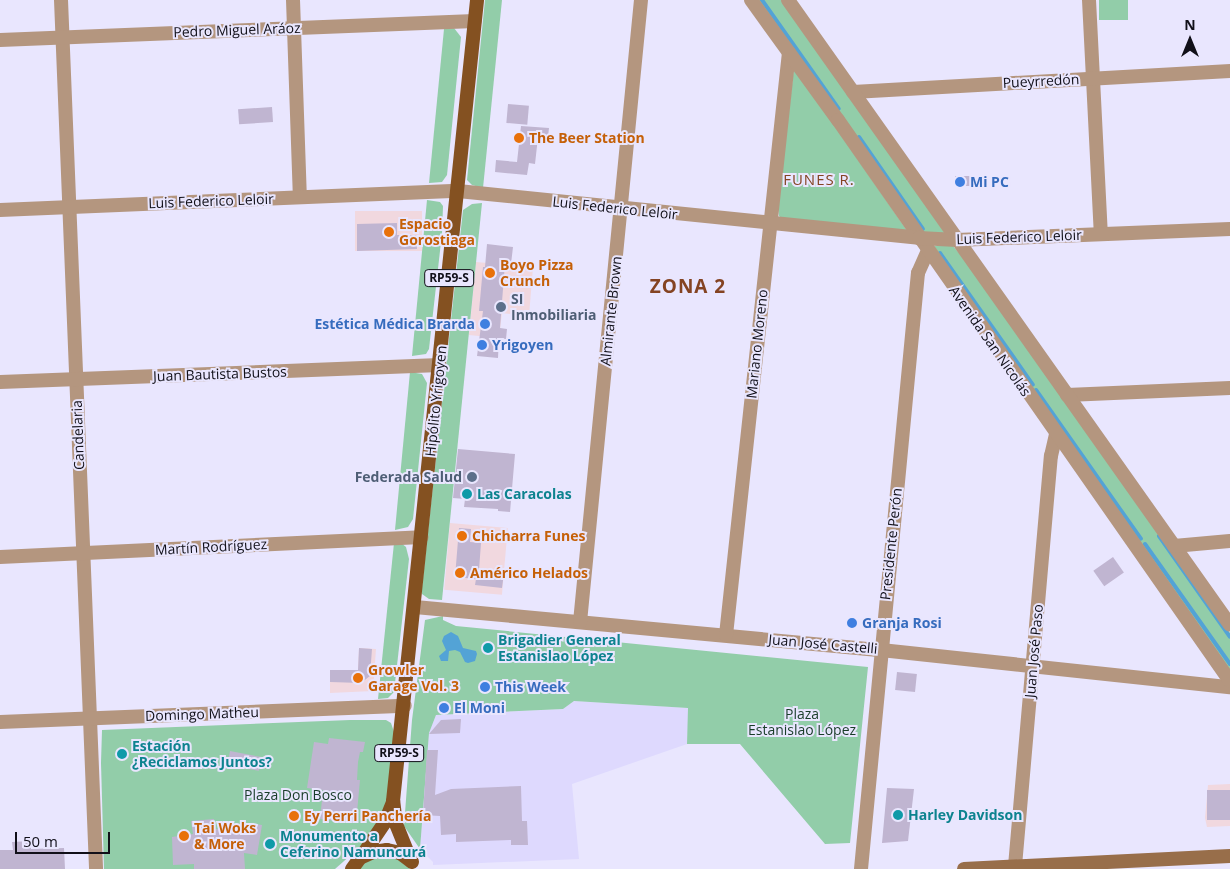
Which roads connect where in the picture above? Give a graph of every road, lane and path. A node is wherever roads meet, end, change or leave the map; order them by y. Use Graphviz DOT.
graph roads {
  1 [pos="61,0"];
  2 [pos="293,0"];
  3 [pos="477,0"];
  4 [pos="641,0"];
  5 [pos="751,0"];
  6 [pos="788,0"];
  7 [pos="1089,0"];
  8 [pos="475,21"];
  9 [pos="294,28"];
  10 [pos="63,37"];
  11 [pos="0,40"];
  12 [pos="789,52"];
  13 [pos="1230,71"];
  14 [pos="1093,78"];
  15 [pos="853,92"];
  16 [pos="458,191"];
  17 [pos="300,197"];
  18 [pos="69,207"];
  19 [pos="621,209"];
  20 [pos="0,210"];
  21 [pos="770,225"];
  22 [pos="1230,228"];
  23 [pos="1101,234"];
  24 [pos="919,238"];
  25 [pos="957,240"];
  26 [pos="928,251"];
  27 [pos="440,365"];
  28 [pos="76,379"];
  29 [pos="0,382"];
  30 [pos="1230,388"];
  31 [pos="1067,395"];
  32 [pos="1056,435"];
  33 [pos="422,537"];
  34 [pos="1230,541"];
  35 [pos="1174,546"];
  36 [pos="83,553"];
  37 [pos="0,557"];
  38 [pos="415,607"];
  39 [pos="580,622"];
  40 [pos="1230,625"];
  41 [pos="726,635"];
  42 [pos="881,650"];
  43 [pos="1033,665"];
  44 [pos="1230,681"];
  45 [pos="1230,687"];
  46 [pos="405,706"];
  47 [pos="90,718"];
  48 [pos="0,722"];
  49 [pos="393,801"];
  50 [pos="1230,856"];
  51 [pos="356,863"];
  52 [pos="416,866"];
  53 [pos="1015,866"];
  54 [pos="96,869"];
  55 [pos="344,869"];
  56 [pos="861,869"];
  57 [pos="964,869"];
  1 -- 10 [label="street, Candelaria"];
  2 -- 9 [label="street"];
  3 -- 8 [label="main road, Hipólito Yrigoyen / RP59-S"];
  4 -- 19 [label="street, Almirante Brown"];
  5 -- 12 [label="street, Avenida San Nicolás"];
  6 -- 15 [label="street"];
  7 -- 14 [label="street"];
  8 -- 9 [label="street, Pedro Miguel Aráoz"];
  8 -- 16 [label="main road, Hipólito Yrigoyen / RP59-S"];
  9 -- 10 [label="street, Pedro Miguel Aráoz"];
  9 -- 17 [label="street"];
  10 -- 11 [label="street, Pedro Miguel Aráoz"];
  10 -- 18 [label="street, Candelaria"];
  12 -- 21 [label="street, Mariano Moreno"];
  12 -- 24 [label="street, Avenida San Nicolás"];
  13 -- 14 [label="street, Pueyrredón"];
  14 -- 15 [label="street, Pueyrredón"];
  14 -- 23 [label="street"];
  15 -- 25 [label="street"];
  16 -- 17 [label="street, Luis Federico Leloir"];
  16 -- 19 [label="street, Luis Federico Leloir"];
  16 -- 27 [label="main road, Hipólito Yrigoyen / RP59-S"];
  17 -- 18 [label="street, Luis Federico Leloir"];
  18 -- 20 [label="street, Luis Federico Leloir"];
  18 -- 28 [label="street, Candelaria"];
  19 -- 21 [label="street, Luis Federico Leloir"];
  19 -- 39 [label="street, Almirante Brown"];
  21 -- 24 [label="street, Luis Federico Leloir"];
  21 -- 41 [label="street, Mariano Moreno"];
  22 -- 23 [label="street, Luis Federico Leloir"];
  23 -- 25 [label="street, Luis Federico Leloir"];
  24 -- 25 [label="street, Luis Federico Leloir"];
  24 -- 26 [label="street, Avenida San Nicolás"];
  25 -- 31 [label="street"];
  26 -- 32 [label="street, Avenida San Nicolás"];
  26 -- 42 [label="street, Presidente Perón"];
  27 -- 28 [label="street, Juan Bautista Bustos"];
  27 -- 33 [label="main road, Hipólito Yrigoyen / RP59-S"];
  28 -- 29 [label="street, Juan Bautista Bustos"];
  28 -- 36 [label="street, Candelaria"];
  30 -- 31 [label="street"];
  31 -- 35 [label="street"];
  32 -- 43 [label="street, Juan José Paso"];
  32 -- 44 [label="street, Avenida San Nicolás"];
  33 -- 36 [label="street, Martín Rodríguez"];
  33 -- 38 [label="main road, Hipólito Yrigoyen / RP59-S"];
  34 -- 35 [label="street"];
  35 -- 40 [label="street"];
  36 -- 37 [label="street, Martín Rodríguez"];
  36 -- 47 [label="street, Candelaria"];
  38 -- 39 [label="street, Juan José Castelli"];
  38 -- 46 [label="main road, Hipólito Yrigoyen / RP59-S"];
  39 -- 41 [label="street, Juan José Castelli"];
  41 -- 42 [label="street, Juan José Castelli"];
  42 -- 43 [label="street, Juan José Castelli"];
  42 -- 56 [label="street, Presidente Perón"];
  43 -- 45 [label="street, Juan José Castelli"];
  43 -- 53 [label="street, Juan José Paso"];
  46 -- 47 [label="street, Domingo Matheu"];
  46 -- 49 [label="main road, Hipólito Yrigoyen / RP59-S"];
  47 -- 48 [label="street, Domingo Matheu"];
  47 -- 54 [label="street, Candelaria"];
  49 -- 51 [label="main road, Hipólito Yrigoyen / RP59-S"];
  49 -- 52 [label="main road, Hipólito Yrigoyen / RP59-S"];
  50 -- 53 [label="main road"];
  51 -- 52 [label="main road"];
  51 -- 55 [label="main road, RP59-S"];
  53 -- 57 [label="main road"];
}
